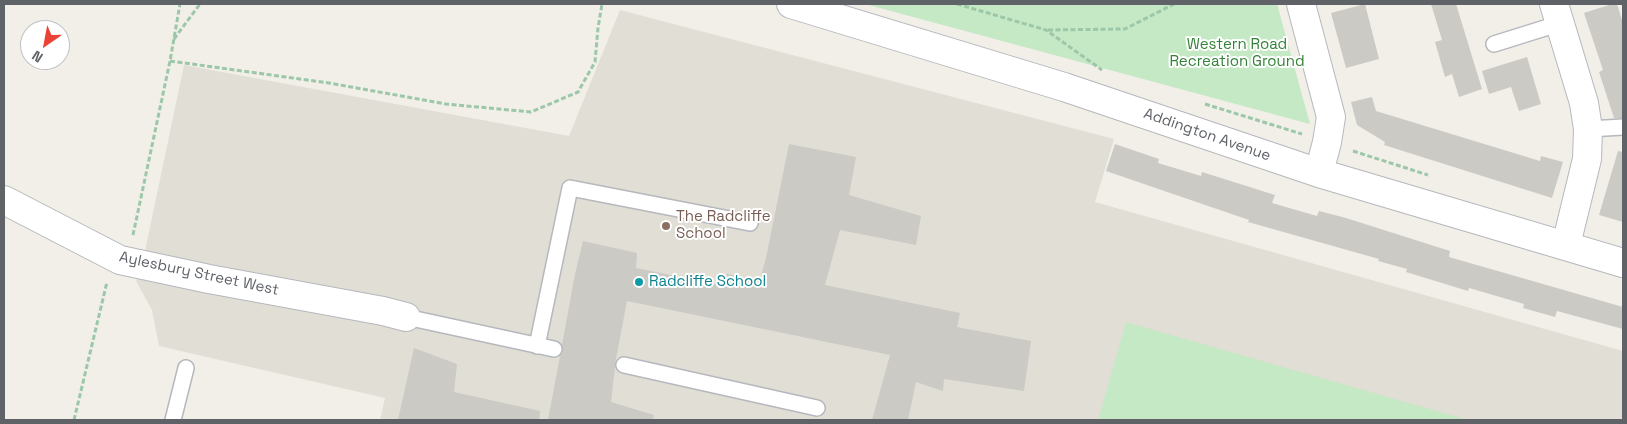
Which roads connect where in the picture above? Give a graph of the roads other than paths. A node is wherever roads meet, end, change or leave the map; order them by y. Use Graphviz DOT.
graph roads {
  1 [pos="791,4"];
  2 [pos="1301,4"];
  3 [pos="1557,14"];
  4 [pos="1494,44"];
  5 [pos="1623,127"];
  6 [pos="1588,129"];
  7 [pos="1319,173"];
  8 [pos="4,200"];
  9 [pos="750,223"];
  10 [pos="1566,245"];
  11 [pos="1623,263"];
  12 [pos="406,317"];
  13 [pos="537,346"];
  14 [pos="554,349"];
  15 [pos="624,365"];
  16 [pos="186,368"];
  17 [pos="817,408"];
  18 [pos="173,420"];
  1 -- 7 [label="street, Addington Avenue"];
  2 -- 7 [label="street"];
  3 -- 4 [label="lane"];
  3 -- 6 [label="street"];
  5 -- 6 [label="lane"];
  6 -- 10 [label="street"];
  7 -- 10 [label="street, Addington Avenue"];
  8 -- 12 [label="street, Aylesbury Street West"];
  9 -- 13 [label="lane"];
  10 -- 11 [label="street, Addington Avenue"];
  12 -- 13 [label="lane"];
  13 -- 14 [label="lane"];
  15 -- 17 [label="lane"];
  16 -- 18 [label="lane"];
}
